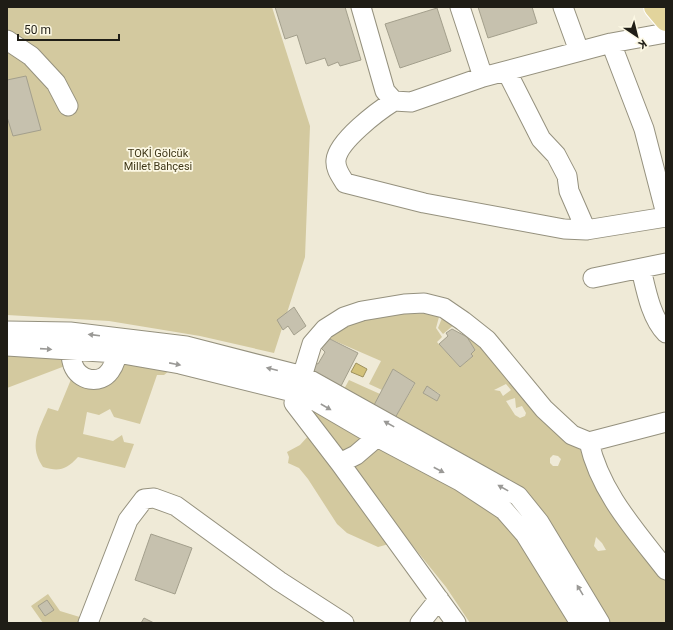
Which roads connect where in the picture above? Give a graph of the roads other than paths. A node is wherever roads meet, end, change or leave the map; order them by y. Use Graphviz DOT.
graph roads {
  1 [pos="361,7"];
  2 [pos="460,7"];
  3 [pos="563,7"];
  4 [pos="655,7"];
  5 [pos="666,20"];
  6 [pos="666,33"];
  7 [pos="7,40"];
  8 [pos="610,43"];
  9 [pos="579,51"];
  10 [pos="507,72"];
  11 [pos="483,77"];
  12 [pos="394,101"];
  13 [pos="68,106"];
  14 [pos="666,214"];
  15 [pos="666,217"];
  16 [pos="586,230"];
  17 [pos="666,264"];
  18 [pos="641,269"];
  19 [pos="593,278"];
  20 [pos="7,332"];
  21 [pos="666,334"];
  22 [pos="70,341"];
  23 [pos="7,346"];
  24 [pos="118,346"];
  25 [pos="300,385"];
  26 [pos="666,422"];
  27 [pos="377,437"];
  28 [pos="589,442"];
  29 [pos="340,463"];
  30 [pos="666,570"];
  31 [pos="439,599"];
  32 [pos="88,623"];
  33 [pos="344,623"];
  34 [pos="420,623"];
  35 [pos="456,623"];
  36 [pos="580,623"];
  37 [pos="600,623"];
  1 -- 12 [label="street"];
  2 -- 11 [label="street"];
  3 -- 9 [label="street"];
  4 -- 5 [label="main road"];
  6 -- 8 [label="street"];
  7 -- 13 [label="street"];
  8 -- 9 [label="street"];
  8 -- 14 [label="street"];
  9 -- 10 [label="street"];
  10 -- 11 [label="street"];
  10 -- 16 [label="street"];
  11 -- 12 [label="street"];
  12 -- 16 [label="street"];
  15 -- 16 [label="street"];
  17 -- 18 [label="street"];
  18 -- 19 [label="street"];
  18 -- 21 [label="street"];
  20 -- 22 [label="street"];
  23 -- 22 [label="street, one-way"];
  22 -- 24 [label="street"];
  22 -- 24 [label="street"];
  24 -- 25 [label="street"];
  25 -- 27 [label="street, one-way"];
  25 -- 28 [label="street"];
  25 -- 29 [label="street"];
  37 -- 25 [label="street, one-way"];
  26 -- 28 [label="street"];
  27 -- 29 [label="street"];
  27 -- 36 [label="street, one-way"];
  28 -- 30 [label="street"];
  29 -- 31 [label="street"];
  31 -- 34 [label="street"];
  31 -- 35 [label="street"];
  32 -- 33 [label="street"];
}
